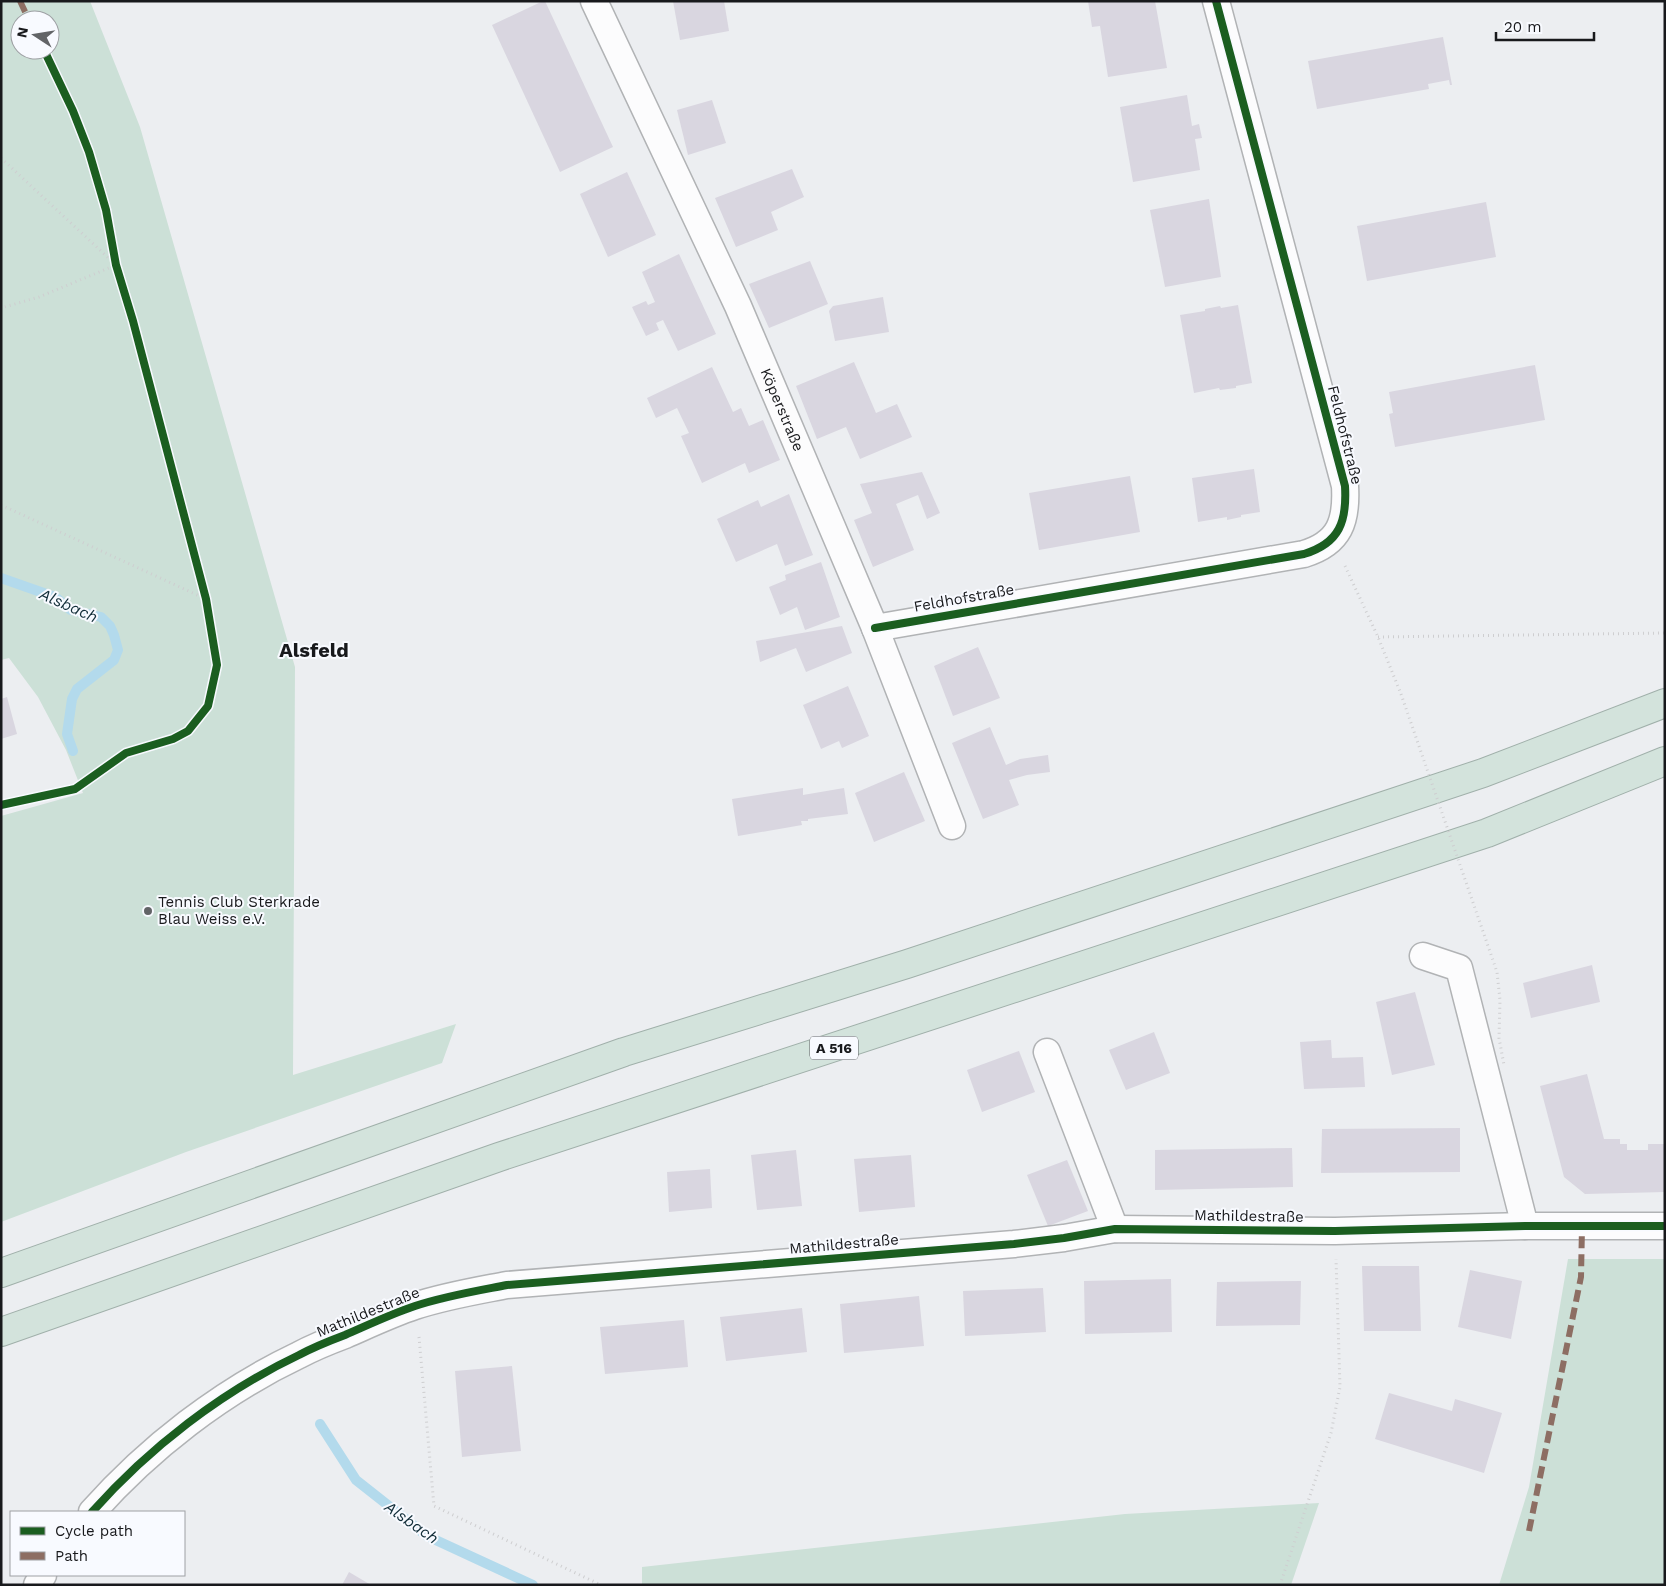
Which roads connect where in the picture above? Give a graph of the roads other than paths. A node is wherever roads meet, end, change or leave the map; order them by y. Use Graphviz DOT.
graph roads {
  1 [pos="594,1"];
  2 [pos="1216,1"];
  3 [pos="875,628"];
  4 [pos="1665,703"];
  5 [pos="1665,761"];
  6 [pos="952,826"];
  7 [pos="1423,956"];
  8 [pos="1047,1052"];
  9 [pos="1525,1226"];
  10 [pos="1665,1226"];
  11 [pos="1115,1229"];
  12 [pos="1,1273"];
  13 [pos="1,1332"];
  14 [pos="93,1511"];
  1 -- 3 [label="street, Köperstraße"];
  2 -- 3 [label="street, Feldhofstraße"];
  3 -- 6 [label="street, Köperstraße"];
  4 -- 12 [label="highway"];
  5 -- 13 [label="highway, A 516"];
  7 -- 9 [label="street"];
  8 -- 11 [label="street"];
  9 -- 10 [label="street, Mathildestraße"];
  9 -- 11 [label="street, Mathildestraße"];
  11 -- 14 [label="street, Mathildestraße"];
}
